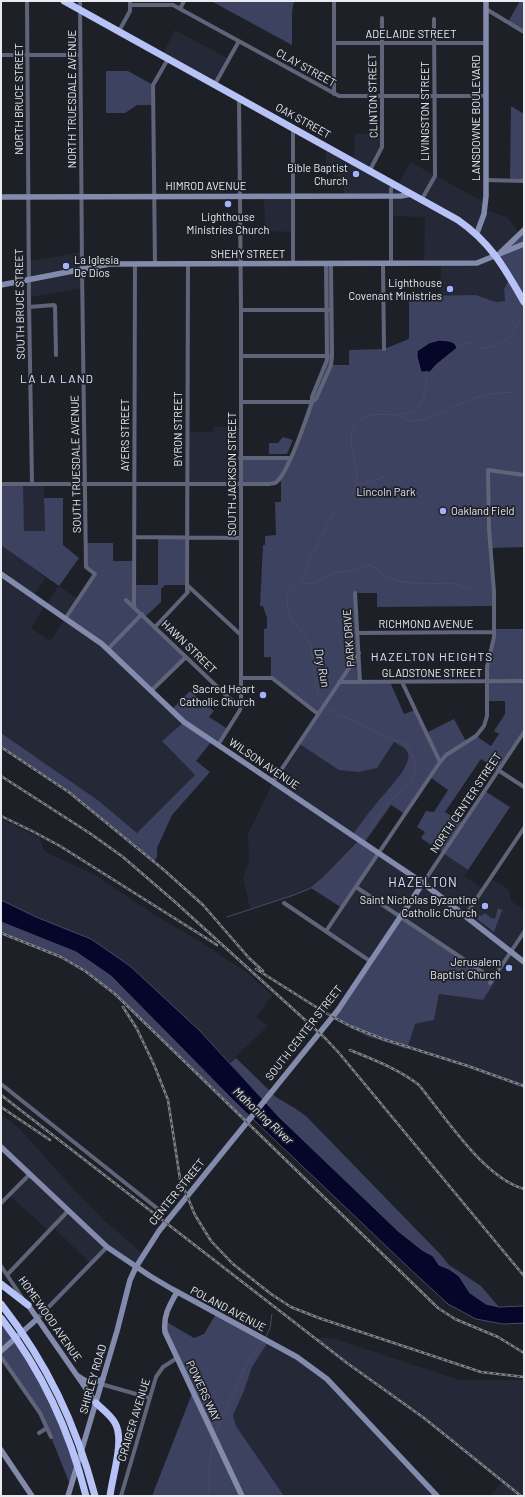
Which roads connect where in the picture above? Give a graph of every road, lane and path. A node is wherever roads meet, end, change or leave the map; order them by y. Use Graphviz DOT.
graph roads {
  1 [pos="27,1"];
  2 [pos="64,1"];
  3 [pos="80,1"];
  4 [pos="184,1"];
  5 [pos="486,1"];
  6 [pos="130,3"];
  7 [pos="334,3"];
  8 [pos="180,9"];
  9 [pos="486,9"];
  10 [pos="80,10"];
  11 [pos="382,18"];
  12 [pos="434,19"];
  13 [pos="119,31"];
  14 [pos="524,32"];
  15 [pos="239,41"];
  16 [pos="335,43"];
  17 [pos="382,43"];
  18 [pos="434,43"];
  19 [pos="486,43"];
  20 [pos="1,55"];
  21 [pos="28,55"];
  22 [pos="80,55"];
  23 [pos="168,59"];
  24 [pos="215,84"];
  25 [pos="334,94"];
  26 [pos="434,96"];
  27 [pos="486,96"];
  28 [pos="382,97"];
  29 [pos="239,98"];
  30 [pos="293,128"];
  31 [pos="370,170"];
  32 [pos="486,180"];
  33 [pos="524,181"];
  34 [pos="393,183"];
  35 [pos="411,194"];
  36 [pos="1,196"];
  37 [pos="28,196"];
  38 [pos="81,196"];
  39 [pos="154,196"];
  40 [pos="240,196"];
  41 [pos="293,196"];
  42 [pos="391,196"];
  43 [pos="422,199"];
  44 [pos="524,230"];
  45 [pos="477,234"];
  46 [pos="524,244"];
  47 [pos="498,255"];
  48 [pos="135,264"];
  49 [pos="155,264"];
  50 [pos="188,264"];
  51 [pos="241,264"];
  52 [pos="293,264"];
  53 [pos="329,264"];
  54 [pos="383,264"];
  55 [pos="391,264"];
  56 [pos="82,269"];
  57 [pos="29,280"];
  58 [pos="1,285"];
  59 [pos="524,302"];
  60 [pos="29,307"];
  61 [pos="241,310"];
  62 [pos="329,310"];
  63 [pos="384,349"];
  64 [pos="56,355"];
  65 [pos="241,356"];
  66 [pos="329,356"];
  67 [pos="241,402"];
  68 [pos="312,402"];
  69 [pos="240,458"];
  70 [pos="290,458"];
  71 [pos="524,475"];
  72 [pos="1,484"];
  73 [pos="32,484"];
  74 [pos="85,484"];
  75 [pos="134,484"];
  76 [pos="187,484"];
  77 [pos="240,484"];
  78 [pos="134,537"];
  79 [pos="187,538"];
  80 [pos="240,538"];
  81 [pos="1,574"];
  82 [pos="187,585"];
  83 [pos="191,589"];
  84 [pos="187,593"];
  85 [pos="355,593"];
  86 [pos="126,600"];
  87 [pos="134,606"];
  88 [pos="142,614"];
  89 [pos="65,619"];
  90 [pos="155,627"];
  91 [pos="494,632"];
  92 [pos="357,633"];
  93 [pos="240,635"];
  94 [pos="108,649"];
  95 [pos="359,653"];
  96 [pos="186,657"];
  97 [pos="241,678"];
  98 [pos="487,681"];
  99 [pos="524,681"];
  100 [pos="339,682"];
  101 [pos="360,682"];
  102 [pos="402,682"];
  103 [pos="151,691"];
  104 [pos="241,705"];
  105 [pos="318,714"];
  106 [pos="524,732"];
  107 [pos="218,746"];
  108 [pos="440,762"];
  109 [pos="498,770"];
  110 [pos="273,782"];
  111 [pos="524,787"];
  112 [pos="524,828"];
  113 [pos="378,853"];
  114 [pos="423,883"];
  115 [pos="356,887"];
  116 [pos="284,903"];
  117 [pos="400,916"];
  118 [pos="465,916"];
  119 [pos="326,931"];
  120 [pos="524,932"];
  121 [pos="511,951"];
  122 [pos="370,961"];
  123 [pos="524,962"];
  124 [pos="1,1084"];
  125 [pos="238,1132"];
  126 [pos="1,1147"];
  127 [pos="30,1174"];
  128 [pos="1,1203"];
  129 [pos="68,1211"];
  130 [pos="163,1213"];
  131 [pos="107,1247"];
  132 [pos="1,1266"];
  133 [pos="136,1267"];
  134 [pos="7,1275"];
  135 [pos="1,1284"];
  136 [pos="177,1292"];
  137 [pos="1,1304"];
  138 [pos="28,1305"];
  139 [pos="1,1318"];
  140 [pos="38,1319"];
  141 [pos="2,1350"];
  142 [pos="1,1357"];
  143 [pos="177,1358"];
  144 [pos="76,1375"];
  145 [pos="102,1381"];
  146 [pos="150,1398"];
  147 [pos="96,1403"];
  148 [pos="47,1428"];
  149 [pos="39,1433"];
  150 [pos="50,1437"];
  151 [pos="1,1450"];
  152 [pos="32,1496"];
  153 [pos="68,1496"];
  154 [pos="86,1496"];
  155 [pos="95,1496"];
  156 [pos="110,1496"];
  157 [pos="121,1496"];
  158 [pos="242,1496"];
  159 [pos="438,1496"];
  1 -- 21 [label="street, NORTH BRUCE STREET"];
  2 -- 10 [label="highway, OAK STREET"];
  3 -- 10 [label="street, NORTH TRUESDALE AVENUE"];
  4 -- 8 [label="street"];
  5 -- 9 [label="street, LANSDOWNE BOULEVARD"];
  6 -- 8 [label="street, CLAY STREET"];
  6 -- 13 [label="street"];
  7 -- 16 [label="street"];
  8 -- 15 [label="street, CLAY STREET"];
  9 -- 14 [label="street"];
  9 -- 19 [label="street, LANSDOWNE BOULEVARD"];
  10 -- 13 [label="highway, OAK STREET"];
  10 -- 22 [label="street, NORTH TRUESDALE AVENUE"];
  11 -- 17 [label="street, CLINTON STREET"];
  12 -- 18 [label="street, LIVINGSTON STREET"];
  13 -- 23 [label="highway, OAK STREET"];
  15 -- 24 [label="street"];
  15 -- 25 [label="street, CLAY STREET"];
  16 -- 17 [label="street, ADELAIDE STREET"];
  16 -- 25 [label="street"];
  17 -- 18 [label="street, ADELAIDE STREET"];
  17 -- 28 [label="street, CLINTON STREET"];
  18 -- 19 [label="street, ADELAIDE STREET"];
  18 -- 26 [label="street, LIVINGSTON STREET"];
  19 -- 27 [label="street, LANSDOWNE BOULEVARD"];
  20 -- 21 [label="street"];
  21 -- 22 [label="street"];
  21 -- 37 [label="street, NORTH BRUCE STREET"];
  22 -- 38 [label="street, NORTH TRUESDALE AVENUE"];
  23 -- 24 [label="highway, OAK STREET"];
  23 -- 39 [label="street"];
  24 -- 29 [label="highway, OAK STREET"];
  25 -- 28 [label="street, CLAY STREET"];
  26 -- 27 [label="street, CLAY STREET"];
  26 -- 28 [label="street, CLAY STREET"];
  26 -- 43 [label="street, LIVINGSTON STREET"];
  27 -- 32 [label="street, LANSDOWNE BOULEVARD"];
  28 -- 31 [label="street, CLINTON STREET"];
  29 -- 30 [label="highway, OAK STREET"];
  29 -- 40 [label="street, SOUTH JACKSON STREET"];
  30 -- 31 [label="highway, OAK STREET"];
  30 -- 41 [label="street"];
  31 -- 34 [label="highway, OAK STREET"];
  32 -- 33 [label="street"];
  32 -- 45 [label="street, LANSDOWNE BOULEVARD"];
  34 -- 35 [label="highway, OAK STREET"];
  34 -- 42 [label="street"];
  35 -- 42 [label="street, HIMROD AVENUE"];
  35 -- 43 [label="highway, OAK STREET"];
  36 -- 37 [label="street, HIMROD AVENUE"];
  37 -- 38 [label="street, HIMROD AVENUE"];
  37 -- 57 [label="street, SOUTH BRUCE STREET"];
  38 -- 39 [label="street, HIMROD AVENUE"];
  38 -- 56 [label="street, SOUTH TRUESDALE AVENUE"];
  39 -- 40 [label="street, HIMROD AVENUE"];
  39 -- 49 [label="street"];
  40 -- 41 [label="street, HIMROD AVENUE"];
  40 -- 51 [label="street, SOUTH JACKSON STREET"];
  41 -- 42 [label="street, HIMROD AVENUE"];
  41 -- 52 [label="street"];
  42 -- 55 [label="street"];
  43 -- 45 [label="highway, OAK STREET"];
  44 -- 47 [label="street"];
  45 -- 47 [label="highway, OAK STREET"];
  46 -- 47 [label="street"];
  47 -- 55 [label="street, SHEHY STREET"];
  47 -- 59 [label="highway, OAK STREET"];
  48 -- 49 [label="street, SHEHY STREET"];
  48 -- 56 [label="street, SHEHY STREET"];
  48 -- 75 [label="street, AYERS STREET"];
  49 -- 50 [label="street, SHEHY STREET"];
  50 -- 51 [label="street, SHEHY STREET"];
  50 -- 76 [label="street, BYRON STREET"];
  51 -- 52 [label="street, SHEHY STREET"];
  51 -- 61 [label="street, SOUTH JACKSON STREET"];
  52 -- 53 [label="street, SHEHY STREET"];
  53 -- 54 [label="street, SHEHY STREET"];
  53 -- 62 [label="street"];
  54 -- 55 [label="street, SHEHY STREET"];
  54 -- 63 [label="street"];
  56 -- 57 [label="street, SHEHY STREET"];
  56 -- 74 [label="street, SOUTH TRUESDALE AVENUE"];
  57 -- 58 [label="street, SHEHY STREET"];
  57 -- 60 [label="street, SOUTH BRUCE STREET"];
  60 -- 64 [label="street"];
  60 -- 73 [label="street, SOUTH BRUCE STREET"];
  61 -- 62 [label="street"];
  61 -- 65 [label="street, SOUTH JACKSON STREET"];
  62 -- 66 [label="street"];
  65 -- 66 [label="street"];
  65 -- 67 [label="street, SOUTH JACKSON STREET"];
  66 -- 68 [label="street"];
  67 -- 68 [label="street"];
  67 -- 69 [label="street, SOUTH JACKSON STREET"];
  68 -- 70 [label="street"];
  69 -- 70 [label="street"];
  69 -- 77 [label="street, SOUTH JACKSON STREET"];
  70 -- 77 [label="street"];
  71 -- 91 [label="street"];
  72 -- 73 [label="street"];
  73 -- 74 [label="street"];
  74 -- 75 [label="street"];
  74 -- 89 [label="street, SOUTH TRUESDALE AVENUE"];
  75 -- 76 [label="street"];
  75 -- 78 [label="street, AYERS STREET"];
  76 -- 77 [label="street"];
  76 -- 79 [label="street, BYRON STREET"];
  77 -- 80 [label="street, SOUTH JACKSON STREET"];
  78 -- 79 [label="street"];
  78 -- 87 [label="street, AYERS STREET"];
  79 -- 80 [label="street"];
  79 -- 82 [label="street, BYRON STREET"];
  80 -- 93 [label="street, SOUTH JACKSON STREET"];
  81 -- 89 [label="street, WILSON AVENUE"];
  82 -- 83 [label="street"];
  82 -- 84 [label="street, BYRON STREET"];
  83 -- 84 [label="street"];
  83 -- 93 [label="street"];
  84 -- 90 [label="street"];
  85 -- 92 [label="street, PARK DRIVE"];
  86 -- 87 [label="street, HAWN STREET"];
  87 -- 88 [label="street, HAWN STREET"];
  88 -- 90 [label="street, HAWN STREET"];
  88 -- 94 [label="street"];
  89 -- 94 [label="street, WILSON AVENUE"];
  90 -- 96 [label="street, HAWN STREET"];
  91 -- 92 [label="street, RICHMOND AVENUE"];
  91 -- 98 [label="street"];
  92 -- 95 [label="street, PARK DRIVE"];
  93 -- 97 [label="street, SOUTH JACKSON STREET"];
  94 -- 103 [label="street, WILSON AVENUE"];
  95 -- 100 [label="street"];
  95 -- 101 [label="street, PARK DRIVE"];
  96 -- 103 [label="street"];
  96 -- 104 [label="street, HAWN STREET"];
  97 -- 104 [label="street, SOUTH JACKSON STREET"];
  97 -- 105 [label="street"];
  98 -- 99 [label="street, GLADSTONE STREET"];
  98 -- 102 [label="street, GLADSTONE STREET"];
  98 -- 108 [label="street"];
  100 -- 101 [label="street, GLADSTONE STREET"];
  100 -- 105 [label="street"];
  101 -- 102 [label="street, GLADSTONE STREET"];
  102 -- 108 [label="street"];
  103 -- 107 [label="street, WILSON AVENUE"];
  104 -- 107 [label="street, SOUTH JACKSON STREET"];
  105 -- 110 [label="street"];
  106 -- 109 [label="street, NORTH CENTER STREET"];
  107 -- 110 [label="street, WILSON AVENUE"];
  108 -- 113 [label="street"];
  109 -- 111 [label="street"];
  109 -- 114 [label="street, NORTH CENTER STREET"];
  110 -- 113 [label="street, WILSON AVENUE"];
  112 -- 118 [label="street"];
  113 -- 114 [label="street, WILSON AVENUE"];
  113 -- 115 [label="street"];
  114 -- 117 [label="street, SOUTH CENTER STREET"];
  114 -- 118 [label="street, WILSON AVENUE"];
  115 -- 117 [label="street"];
  115 -- 119 [label="street"];
  116 -- 119 [label="street"];
  117 -- 121 [label="street"];
  117 -- 122 [label="street, SOUTH CENTER STREET"];
  118 -- 121 [label="street, WILSON AVENUE"];
  119 -- 122 [label="street"];
  120 -- 121 [label="street"];
  121 -- 123 [label="street, WILSON AVENUE"];
  122 -- 125 [label="street, SOUTH CENTER STREET"];
  124 -- 130 [label="street"];
  125 -- 133 [label="street, CENTER STREET"];
  126 -- 127 [label="street, POLAND AVENUE"];
  127 -- 128 [label="street"];
  127 -- 129 [label="street, POLAND AVENUE"];
  129 -- 131 [label="street, POLAND AVENUE"];
  129 -- 134 [label="street"];
  131 -- 133 [label="street, POLAND AVENUE"];
  131 -- 140 [label="street"];
  132 -- 134 [label="street, HOMEWOOD AVENUE"];
  133 -- 136 [label="street, POLAND AVENUE"];
  133 -- 145 [label="street, SHIRLEY ROAD"];
  134 -- 138 [label="street, HOMEWOOD AVENUE"];
  135 -- 138 [label="highway"];
  136 -- 143 [label="street, POWERS WAY"];
  136 -- 159 [label="street, POLAND AVENUE"];
  137 -- 155 [label="highway"];
  138 -- 140 [label="street, HOMEWOOD AVENUE"];
  139 -- 154 [label="highway"];
  140 -- 141 [label="street"];
  140 -- 144 [label="street, HOMEWOOD AVENUE"];
  142 -- 148 [label="street"];
  143 -- 146 [label="street, CRAIGER AVENUE"];
  143 -- 158 [label="street, POWERS WAY"];
  144 -- 145 [label="street"];
  144 -- 147 [label="street, HOMEWOOD AVENUE"];
  145 -- 146 [label="street"];
  145 -- 147 [label="street, SHIRLEY ROAD"];
  146 -- 157 [label="street, CRAIGER AVENUE"];
  147 -- 153 [label="street, SHIRLEY ROAD"];
  147 -- 156 [label="highway"];
  148 -- 149 [label="street"];
  148 -- 150 [label="street"];
  151 -- 152 [label="street"];
}
